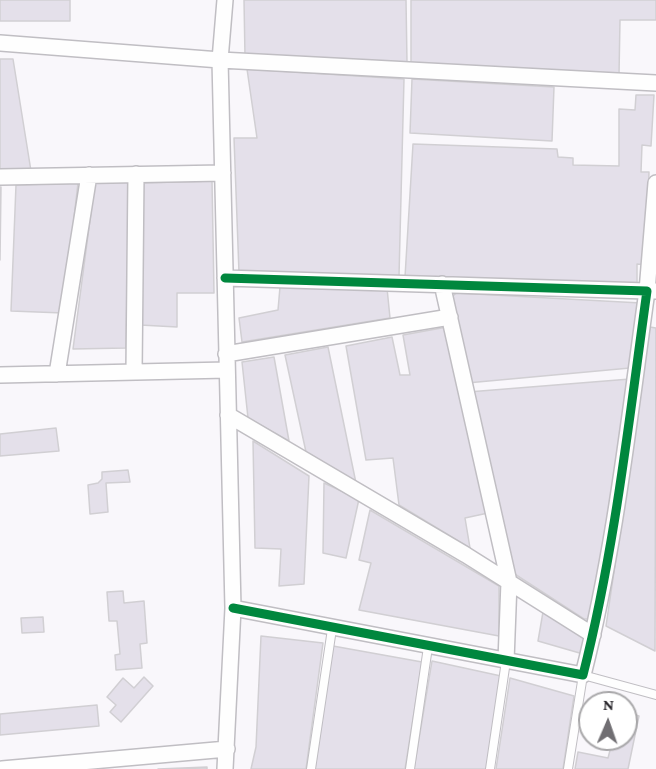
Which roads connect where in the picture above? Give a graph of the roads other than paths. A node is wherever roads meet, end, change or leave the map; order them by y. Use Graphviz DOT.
graph roads {
  1 [pos="225,0"];
  2 [pos="0,43"];
  3 [pos="220,60"];
  4 [pos="656,82"];
  5 [pos="222,173"];
  6 [pos="136,174"];
  7 [pos="89,175"];
  8 [pos="0,177"];
  9 [pos="656,183"];
  10 [pos="225,278"];
  11 [pos="442,284"];
  12 [pos="651,291"];
  13 [pos="450,317"];
  14 [pos="226,362"];
  15 [pos="134,372"];
  16 [pos="57,374"];
  17 [pos="0,375"];
  18 [pos="228,415"];
  19 [pos="508,582"];
  20 [pos="233,608"];
  21 [pos="332,629"];
  22 [pos="593,635"];
  23 [pos="428,647"];
  24 [pos="506,661"];
  25 [pos="583,675"];
  26 [pos="656,694"];
  27 [pos="227,749"];
  28 [pos="68,766"];
  29 [pos="2,769"];
  30 [pos="225,769"];
  31 [pos="311,769"];
  32 [pos="410,769"];
  33 [pos="490,769"];
  34 [pos="568,769"];
  1 -- 3 [label="street"];
  2 -- 3 [label="street"];
  3 -- 4 [label="street"];
  3 -- 5 [label="street"];
  5 -- 6 [label="street"];
  5 -- 10 [label="street"];
  6 -- 7 [label="street"];
  6 -- 15 [label="street"];
  7 -- 8 [label="street"];
  7 -- 16 [label="street"];
  9 -- 12 [label="street"];
  10 -- 11 [label="street"];
  10 -- 14 [label="street"];
  11 -- 12 [label="street"];
  11 -- 13 [label="street"];
  12 -- 22 [label="street"];
  13 -- 14 [label="street"];
  13 -- 19 [label="street"];
  14 -- 15 [label="street"];
  14 -- 18 [label="street"];
  15 -- 16 [label="street"];
  16 -- 17 [label="street"];
  18 -- 19 [label="street"];
  18 -- 20 [label="street"];
  19 -- 22 [label="street"];
  19 -- 24 [label="street"];
  20 -- 21 [label="street"];
  20 -- 27 [label="street"];
  21 -- 23 [label="street"];
  21 -- 31 [label="lane"];
  22 -- 25 [label="street"];
  23 -- 24 [label="street"];
  23 -- 32 [label="lane"];
  24 -- 25 [label="street"];
  24 -- 33 [label="lane"];
  25 -- 26 [label="lane"];
  25 -- 34 [label="lane"];
  27 -- 28 [label="street"];
  27 -- 30 [label="street"];
  28 -- 29 [label="street"];
}
